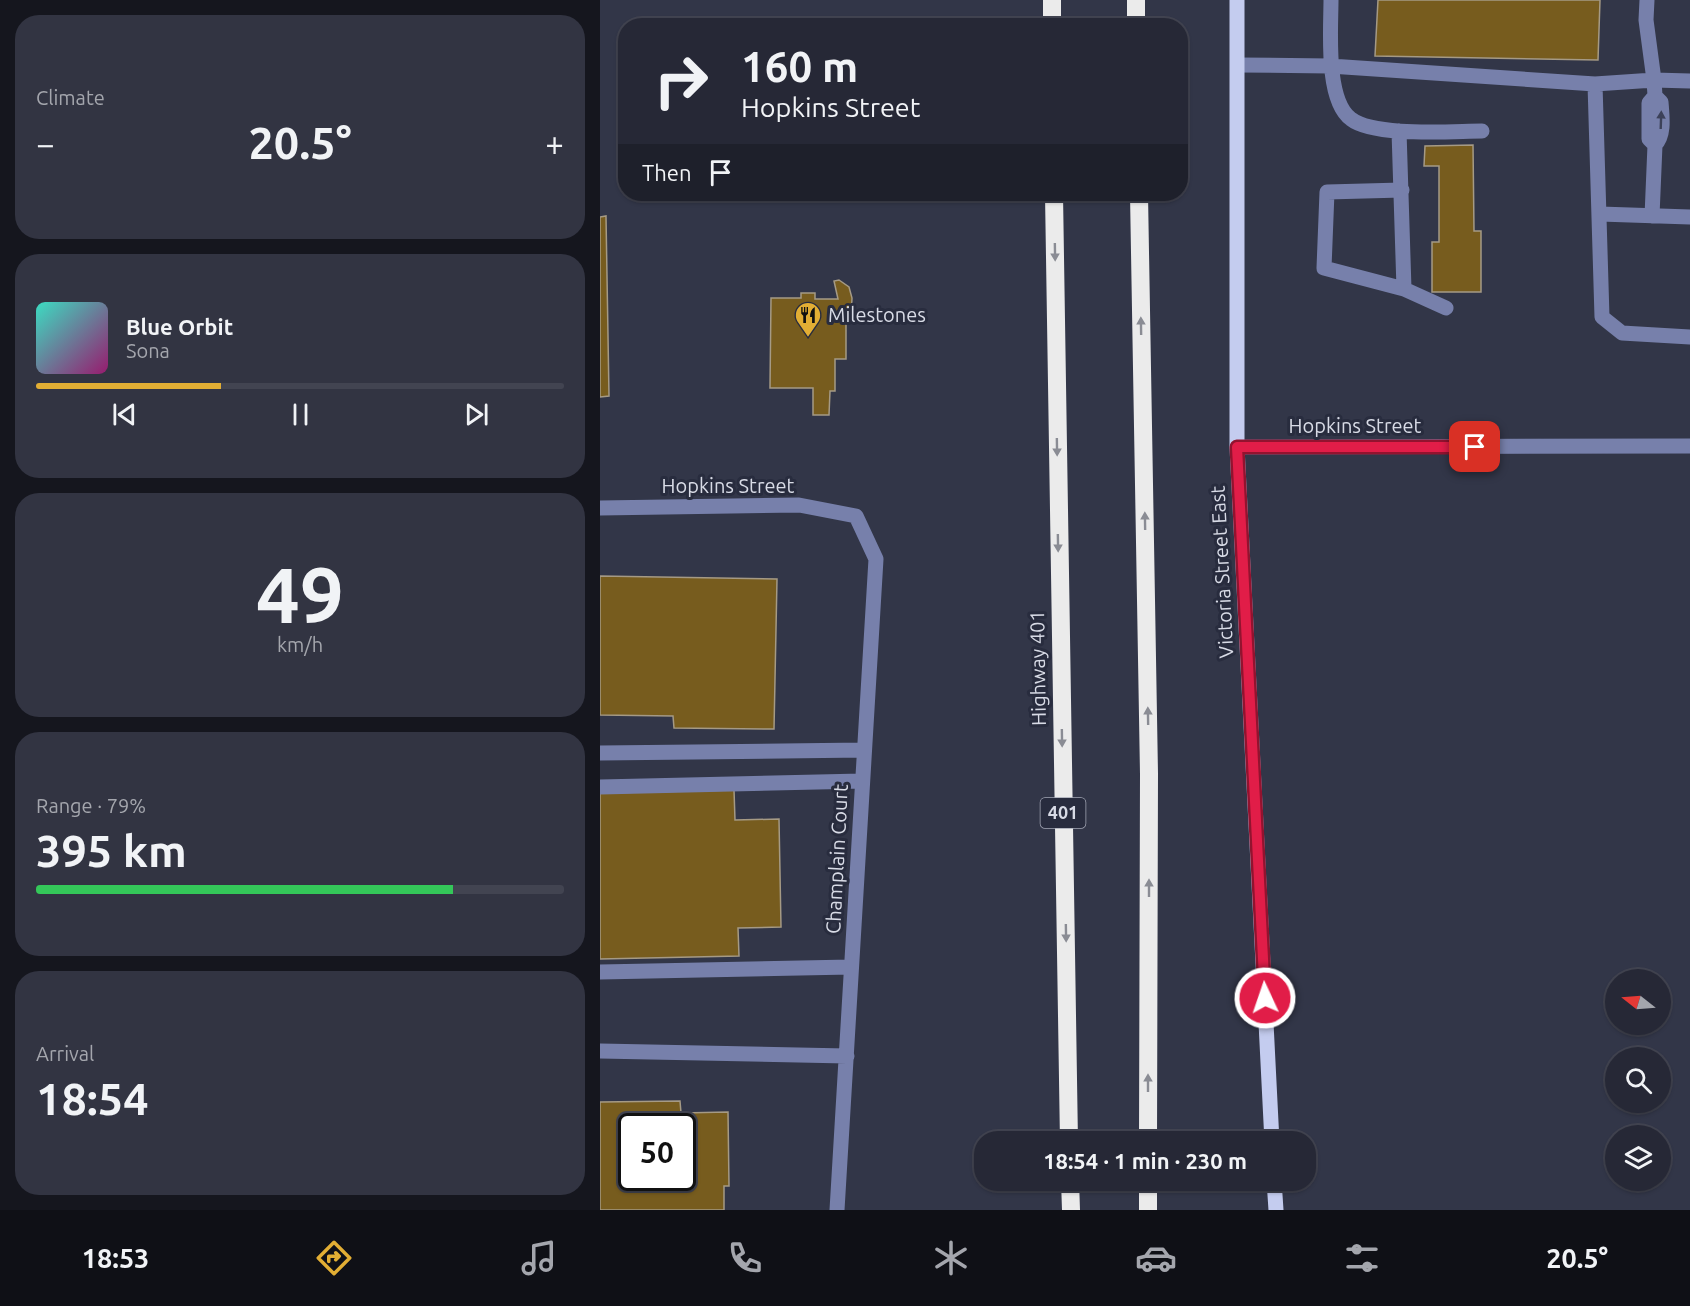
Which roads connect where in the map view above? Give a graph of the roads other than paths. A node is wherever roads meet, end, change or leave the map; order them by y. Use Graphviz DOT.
graph roads {
  1 [pos="1052,0"];
  2 [pos="1136,0"];
  3 [pos="1238,0"];
  4 [pos="1331,0"];
  5 [pos="1647,0"];
  6 [pos="1052,18"];
  7 [pos="1136,18"];
  8 [pos="1238,66"];
  9 [pos="1330,66"];
  10 [pos="1690,81"];
  11 [pos="1595,84"];
  12 [pos="1654,88"];
  13 [pos="1400,130"];
  14 [pos="1482,131"];
  15 [pos="1402,190"];
  16 [pos="1054,201"];
  17 [pos="1139,201"];
  18 [pos="1600,214"];
  19 [pos="1652,216"];
  20 [pos="1690,217"];
  21 [pos="1404,289"];
  22 [pos="1446,308"];
  23 [pos="1690,337"];
  24 [pos="1690,446"];
  25 [pos="1237,447"];
  26 [pos="600,508"];
  27 [pos="856,516"];
  28 [pos="864,750"];
  29 [pos="600,753"];
  30 [pos="862,781"];
  31 [pos="600,787"];
  32 [pos="851,967"];
  33 [pos="600,972"];
  34 [pos="600,1052"];
  35 [pos="846,1056"];
  36 [pos="1070,1131"];
  37 [pos="1148,1131"];
  38 [pos="1271,1131"];
  39 [pos="1070,1191"];
  40 [pos="1148,1191"];
  41 [pos="1274,1191"];
  42 [pos="837,1210"];
  43 [pos="1071,1210"];
  44 [pos="1148,1210"];
  45 [pos="1275,1210"];
  1 -- 6 [label="highway"];
  2 -- 7 [label="highway"];
  3 -- 8 [label="main road, Victoria Street East"];
  4 -- 9 [label="street"];
  5 -- 12 [label="street"];
  8 -- 9 [label="street"];
  8 -- 25 [label="main road, Victoria Street East"];
  9 -- 11 [label="street"];
  9 -- 13 [label="street"];
  10 -- 12 [label="street"];
  11 -- 12 [label="street"];
  11 -- 18 [label="street"];
  12 -- 19 [label="street"];
  13 -- 14 [label="street"];
  13 -- 15 [label="street"];
  15 -- 21 [label="street"];
  15 -- 21 [label="street"];
  16 -- 36 [label="highway, Highway 401 / 401, one-way"];
  37 -- 17 [label="highway, one-way"];
  18 -- 19 [label="street"];
  18 -- 23 [label="street"];
  19 -- 20 [label="street"];
  21 -- 22 [label="street"];
  24 -- 25 [label="street, Hopkins Street"];
  25 -- 38 [label="main road, Victoria Street East"];
  26 -- 27 [label="street, Hopkins Street"];
  27 -- 28 [label="street, Champlain Court"];
  28 -- 29 [label="street"];
  28 -- 30 [label="street, Champlain Court"];
  30 -- 31 [label="street"];
  30 -- 32 [label="street, Champlain Court"];
  32 -- 33 [label="street"];
  32 -- 35 [label="street, Champlain Court"];
  34 -- 35 [label="street"];
  35 -- 42 [label="street, Champlain Court"];
  39 -- 43 [label="highway"];
  40 -- 44 [label="highway"];
  41 -- 45 [label="main road"];
}
